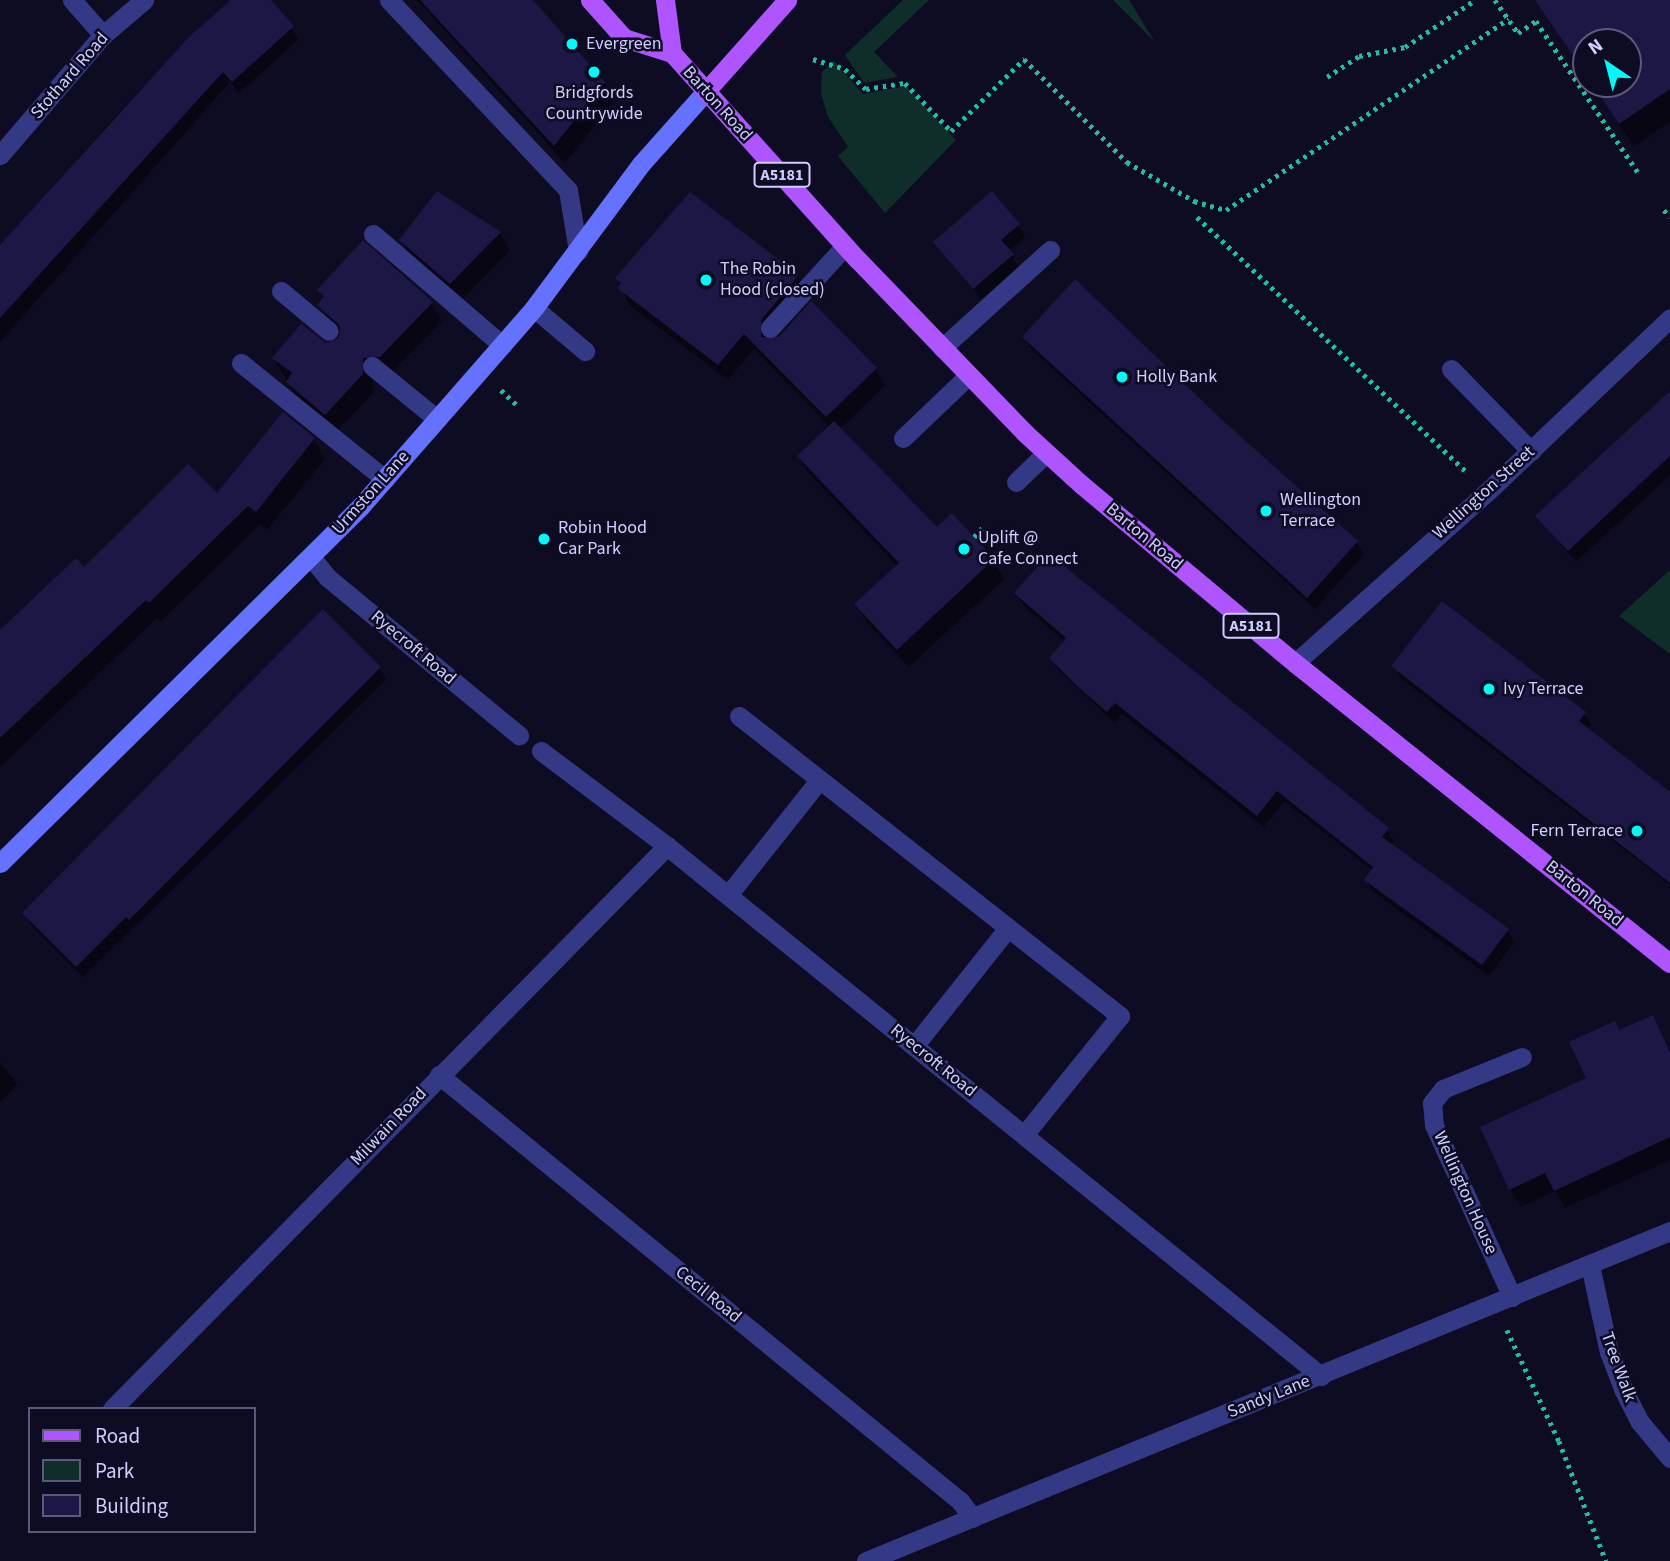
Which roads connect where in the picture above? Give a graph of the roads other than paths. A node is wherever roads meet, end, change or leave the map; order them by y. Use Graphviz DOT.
graph roads {
  1 [pos="72,0"];
  2 [pos="144,0"];
  3 [pos="388,0"];
  4 [pos="590,0"];
  5 [pos="665,0"];
  6 [pos="788,0"];
  7 [pos="103,35"];
  8 [pos="672,53"];
  9 [pos="706,90"];
  10 [pos="0,155"];
  11 [pos="373,234"];
  12 [pos="845,246"];
  13 [pos="1051,250"];
  14 [pos="578,251"];
  15 [pos="281,291"];
  16 [pos="534,308"];
  17 [pos="1670,318"];
  18 [pos="770,328"];
  19 [pos="330,331"];
  20 [pos="502,345"];
  21 [pos="942,348"];
  22 [pos="585,351"];
  23 [pos="241,363"];
  24 [pos="372,366"];
  25 [pos="1451,369"];
  26 [pos="969,375"];
  27 [pos="437,419"];
  28 [pos="902,438"];
  29 [pos="1531,451"];
  30 [pos="1046,453"];
  31 [pos="384,479"];
  32 [pos="1016,482"];
  33 [pos="311,557"];
  34 [pos="1295,663"];
  35 [pos="738,716"];
  36 [pos="519,735"];
  37 [pos="541,751"];
  38 [pos="819,780"];
  39 [pos="667,846"];
  40 [pos="0,863"];
  41 [pos="728,895"];
  42 [pos="1008,928"];
  43 [pos="1670,962"];
  44 [pos="914,1046"];
  45 [pos="1522,1057"];
  46 [pos="439,1075"];
  47 [pos="1024,1135"];
  48 [pos="1670,1231"];
  49 [pos="1590,1265"];
  50 [pos="1504,1301"];
  51 [pos="1321,1376"];
  52 [pos="114,1407"];
  53 [pos="1670,1458"];
  54 [pos="973,1518"];
  55 [pos="866,1561"];
  1 -- 7 [label="street"];
  2 -- 7 [label="street, Stothard Road"];
  3 -- 14 [label="street"];
  4 -- 8 [label="main road, Barton Road"];
  5 -- 8 [label="main road, Barton Road"];
  6 -- 9 [label="main road"];
  7 -- 10 [label="street, Stothard Road"];
  8 -- 9 [label="main road, Barton Road / A5181"];
  9 -- 12 [label="main road, Barton Road / A5181"];
  9 -- 14 [label="main road, Urmston Lane"];
  11 -- 20 [label="street"];
  12 -- 18 [label="street"];
  12 -- 21 [label="main road, Barton Road / A5181"];
  13 -- 21 [label="street"];
  14 -- 16 [label="main road, Urmston Lane"];
  15 -- 19 [label="street"];
  16 -- 20 [label="main road, Urmston Lane"];
  16 -- 22 [label="street"];
  17 -- 29 [label="street, Wellington Street"];
  20 -- 27 [label="main road, Urmston Lane"];
  21 -- 26 [label="main road, Barton Road / A5181"];
  23 -- 31 [label="street"];
  24 -- 27 [label="street"];
  25 -- 29 [label="street"];
  26 -- 28 [label="street"];
  26 -- 30 [label="main road, Barton Road / A5181"];
  27 -- 31 [label="main road, Urmston Lane"];
  29 -- 34 [label="street, Wellington Street"];
  30 -- 32 [label="street"];
  30 -- 34 [label="main road, Barton Road / A5181"];
  31 -- 33 [label="main road, Urmston Lane"];
  33 -- 36 [label="street, Ryecroft Road"];
  33 -- 40 [label="main road, Urmston Lane"];
  34 -- 43 [label="main road, Barton Road / A5181"];
  35 -- 38 [label="street"];
  37 -- 39 [label="street, Ryecroft Road"];
  38 -- 41 [label="street"];
  38 -- 42 [label="street"];
  39 -- 41 [label="street, Ryecroft Road"];
  39 -- 46 [label="street, Milwain Road"];
  41 -- 44 [label="street, Ryecroft Road"];
  42 -- 44 [label="street"];
  42 -- 47 [label="street"];
  44 -- 47 [label="street, Ryecroft Road"];
  45 -- 50 [label="street, Wellington House"];
  46 -- 52 [label="street, Milwain Road"];
  46 -- 54 [label="street, Cecil Road"];
  47 -- 51 [label="street, Ryecroft Road"];
  48 -- 49 [label="street, Sandy Lane"];
  49 -- 50 [label="street, Sandy Lane"];
  49 -- 53 [label="street, Tree Walk"];
  50 -- 51 [label="street, Sandy Lane"];
  51 -- 54 [label="street, Sandy Lane"];
  54 -- 55 [label="street, Sandy Lane"];
}
